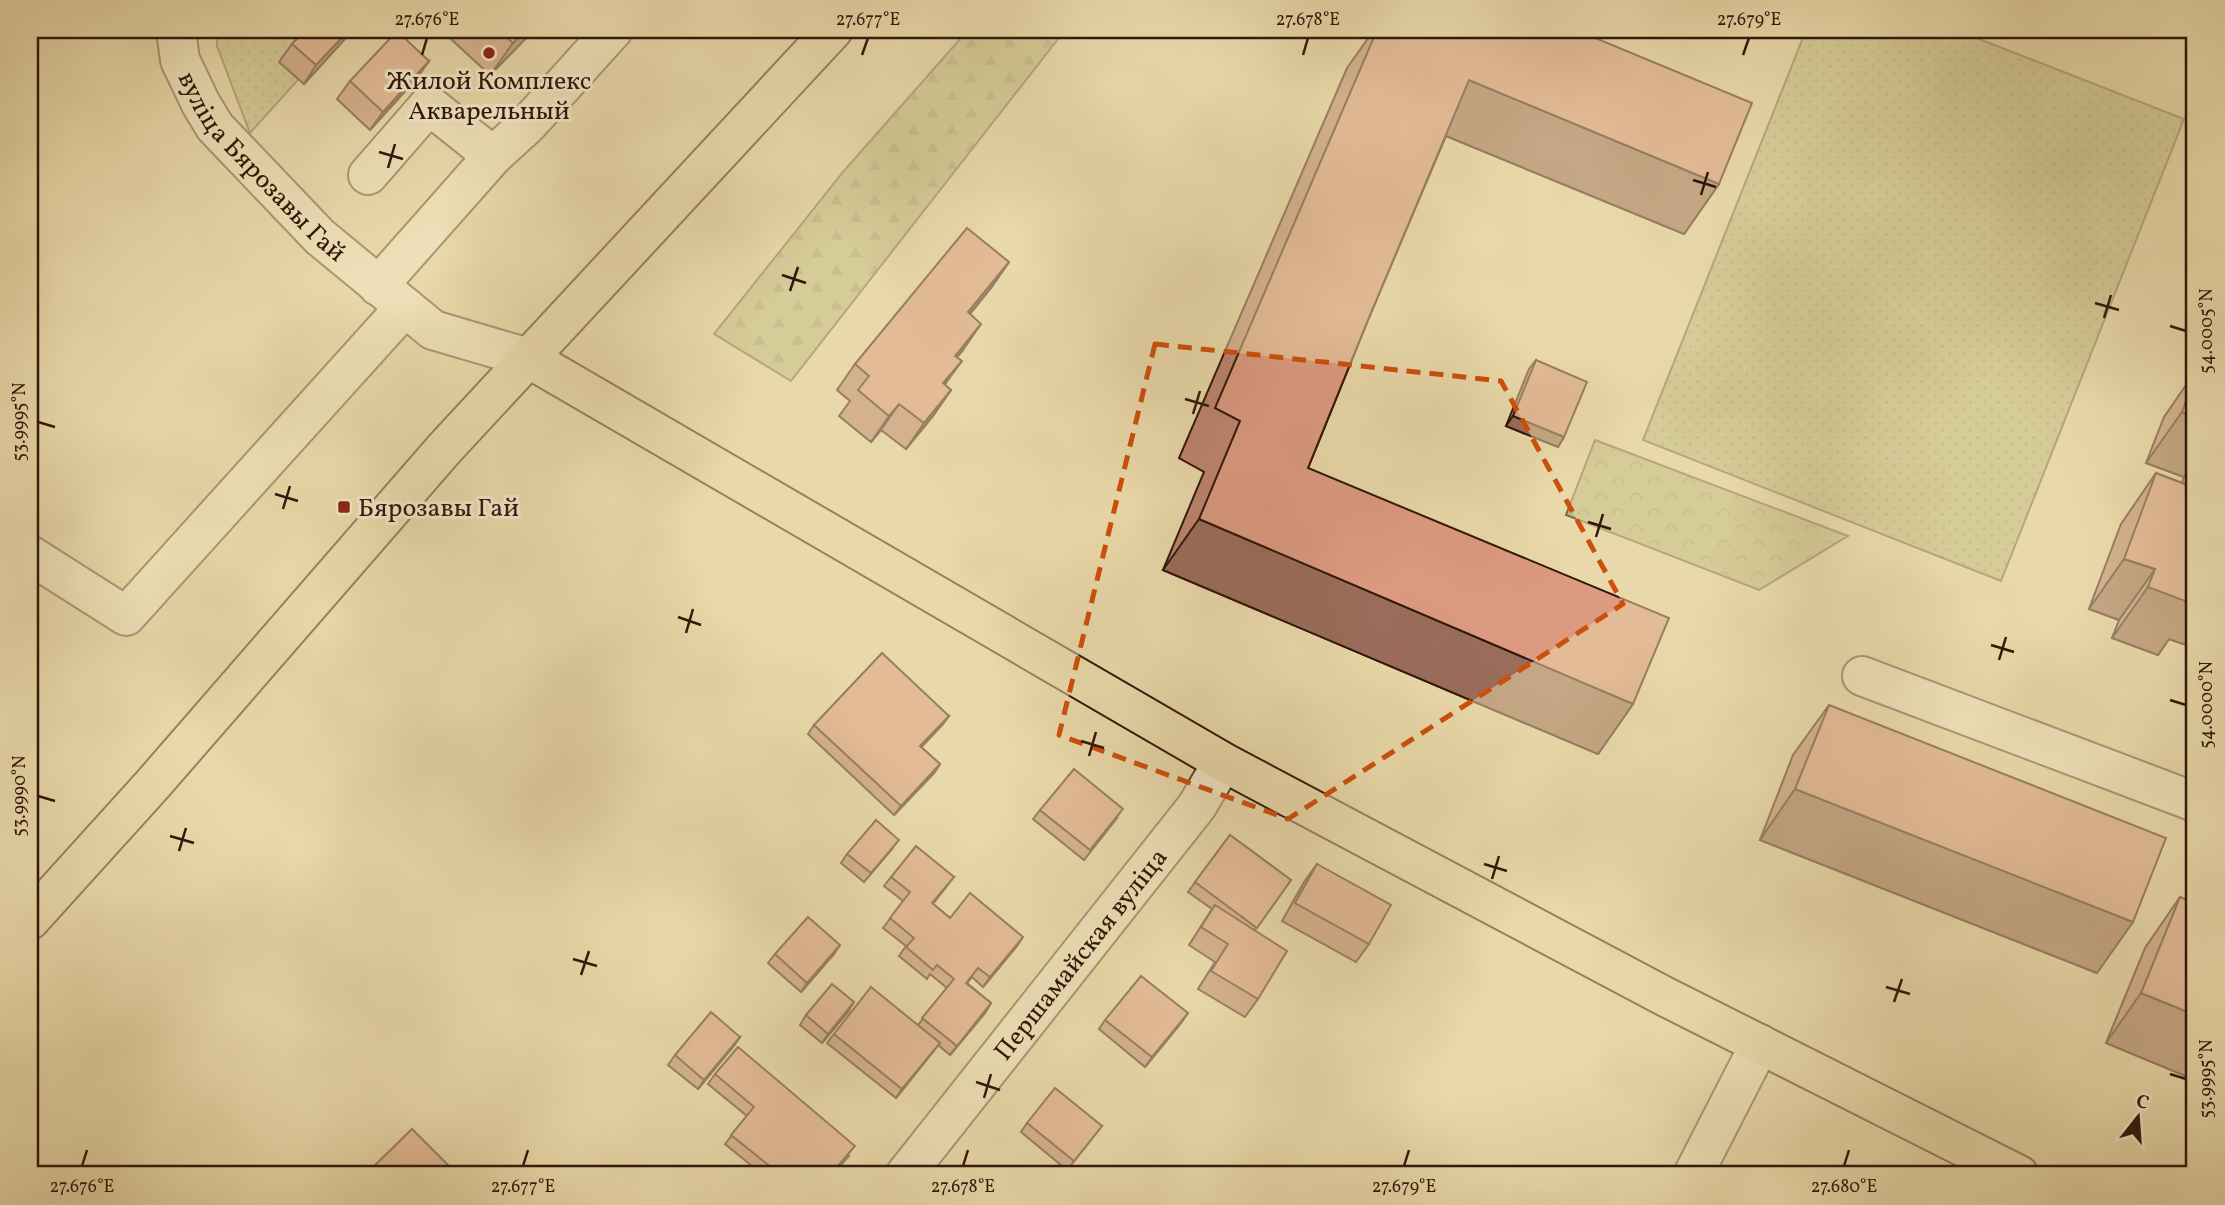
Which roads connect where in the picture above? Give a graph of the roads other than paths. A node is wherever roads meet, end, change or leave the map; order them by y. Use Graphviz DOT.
graph roads {
  1 [pos="176,30"];
  2 [pos="613,30"];
  3 [pos="833,30"];
  4 [pos="493,156"];
  5 [pos="368,175"];
  6 [pos="391,296"];
  7 [pos="528,358"];
  8 [pos="30,555"];
  9 [pos="1863,676"];
  10 [pos="1223,762"];
  11 [pos="2195,802"];
  12 [pos="30,920"];
  13 [pos="1760,1044"];
  14 [pos="905,1175"];
  15 [pos="1693,1175"];
  16 [pos="2019,1175"];
  1 -- 6 [label="street, вуліца Бярозавы Гай"];
  2 -- 4 [label="street"];
  3 -- 7 [label="main road"];
  4 -- 5 [label="street"];
  4 -- 6 [label="street"];
  6 -- 7 [label="street, вуліца Бярозавы Гай"];
  6 -- 8 [label="street"];
  7 -- 10 [label="main road"];
  7 -- 12 [label="main road"];
  9 -- 11 [label="street"];
  10 -- 13 [label="main road"];
  10 -- 14 [label="street, Першамайская вуліца"];
  13 -- 15 [label="street"];
  13 -- 16 [label="main road"];
}
